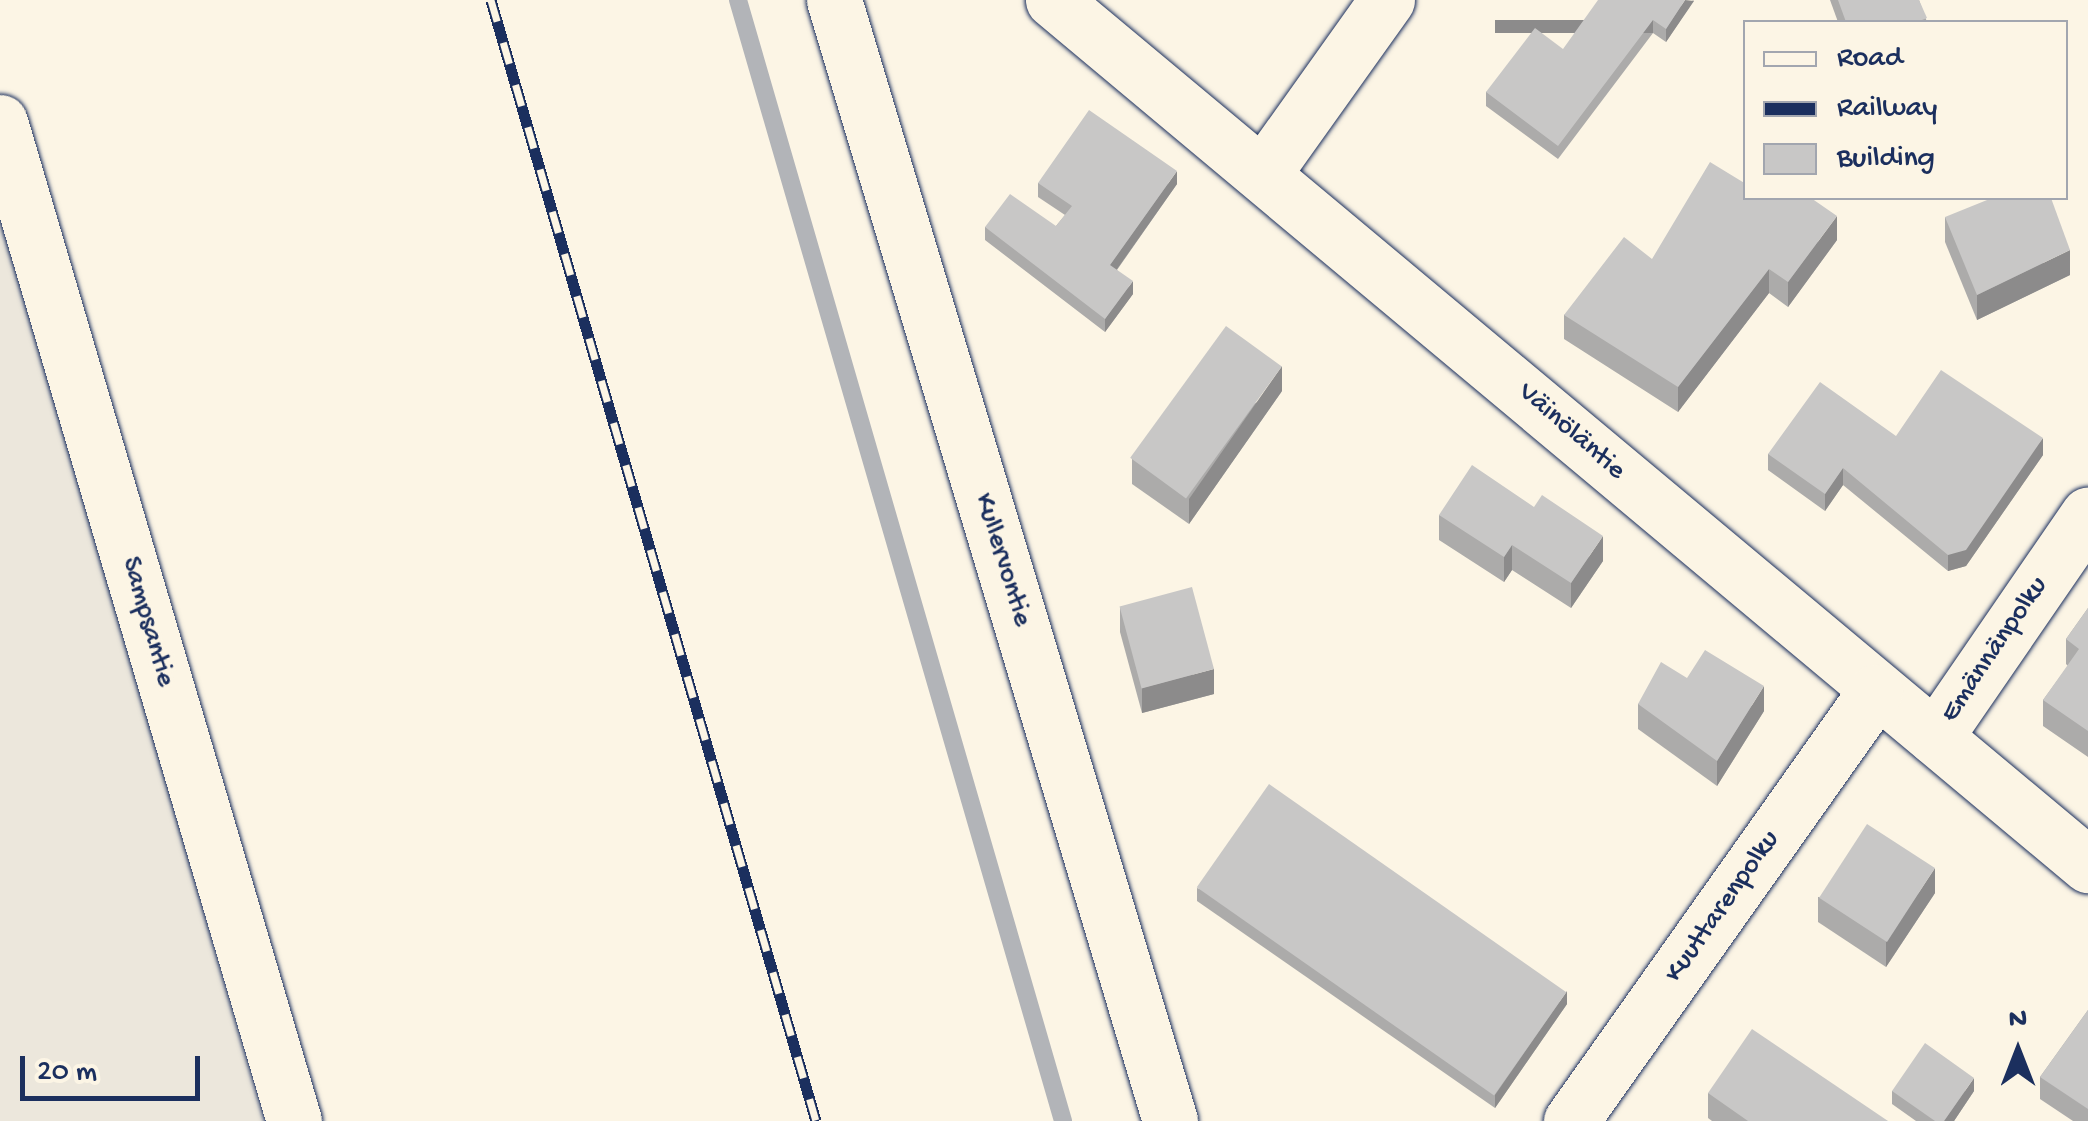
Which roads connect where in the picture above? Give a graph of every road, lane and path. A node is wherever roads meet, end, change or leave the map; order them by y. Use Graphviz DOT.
graph roads {
  1 [pos="834,0"];
  2 [pos="1053,0"];
  3 [pos="1386,0"];
  4 [pos="0,122"];
  5 [pos="1265,171"];
  6 [pos="2088,514"];
  7 [pos="1875,692"];
  8 [pos="1935,737"];
  9 [pos="2088,865"];
  10 [pos="294,1121"];
  11 [pos="1170,1121"];
  12 [pos="1572,1121"];
  1 -- 11 [label="street, Kullervontie"];
  2 -- 5 [label="street, Väinöläntie"];
  3 -- 5 [label="street"];
  4 -- 10 [label="street, Sampsantie"];
  5 -- 7 [label="street, Väinöläntie"];
  6 -- 8 [label="street, Emännänpolku"];
  7 -- 8 [label="street, Väinöläntie"];
  7 -- 12 [label="street, Kuuttarenpolku"];
  8 -- 9 [label="street, Väinöläntie"];
}
